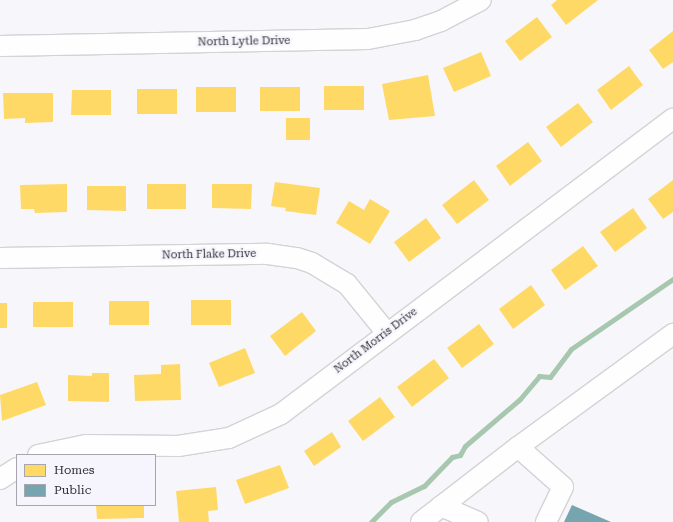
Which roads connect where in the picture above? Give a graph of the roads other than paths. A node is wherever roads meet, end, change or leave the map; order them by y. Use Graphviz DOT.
graph roads {
  1 [pos="481,0"];
  2 [pos="0,46"];
  3 [pos="673,120"];
  4 [pos="0,258"];
  5 [pos="386,333"];
  6 [pos="673,334"];
  7 [pos="518,447"];
  8 [pos="43,454"];
  9 [pos="16,469"];
  10 [pos="0,479"];
  11 [pos="441,506"];
  12 [pos="421,522"];
  13 [pos="478,522"];
  14 [pos="546,522"];
  1 -- 2 [label="street, North Lytle Drive"];
  3 -- 5 [label="street, North Morris Drive"];
  4 -- 5 [label="street, North Flake Drive"];
  5 -- 8 [label="street, North Morris Drive"];
  6 -- 7 [label="street"];
  7 -- 11 [label="street"];
  7 -- 14 [label="street"];
  9 -- 10 [label="street"];
  11 -- 12 [label="street"];
  11 -- 13 [label="street"];
}
